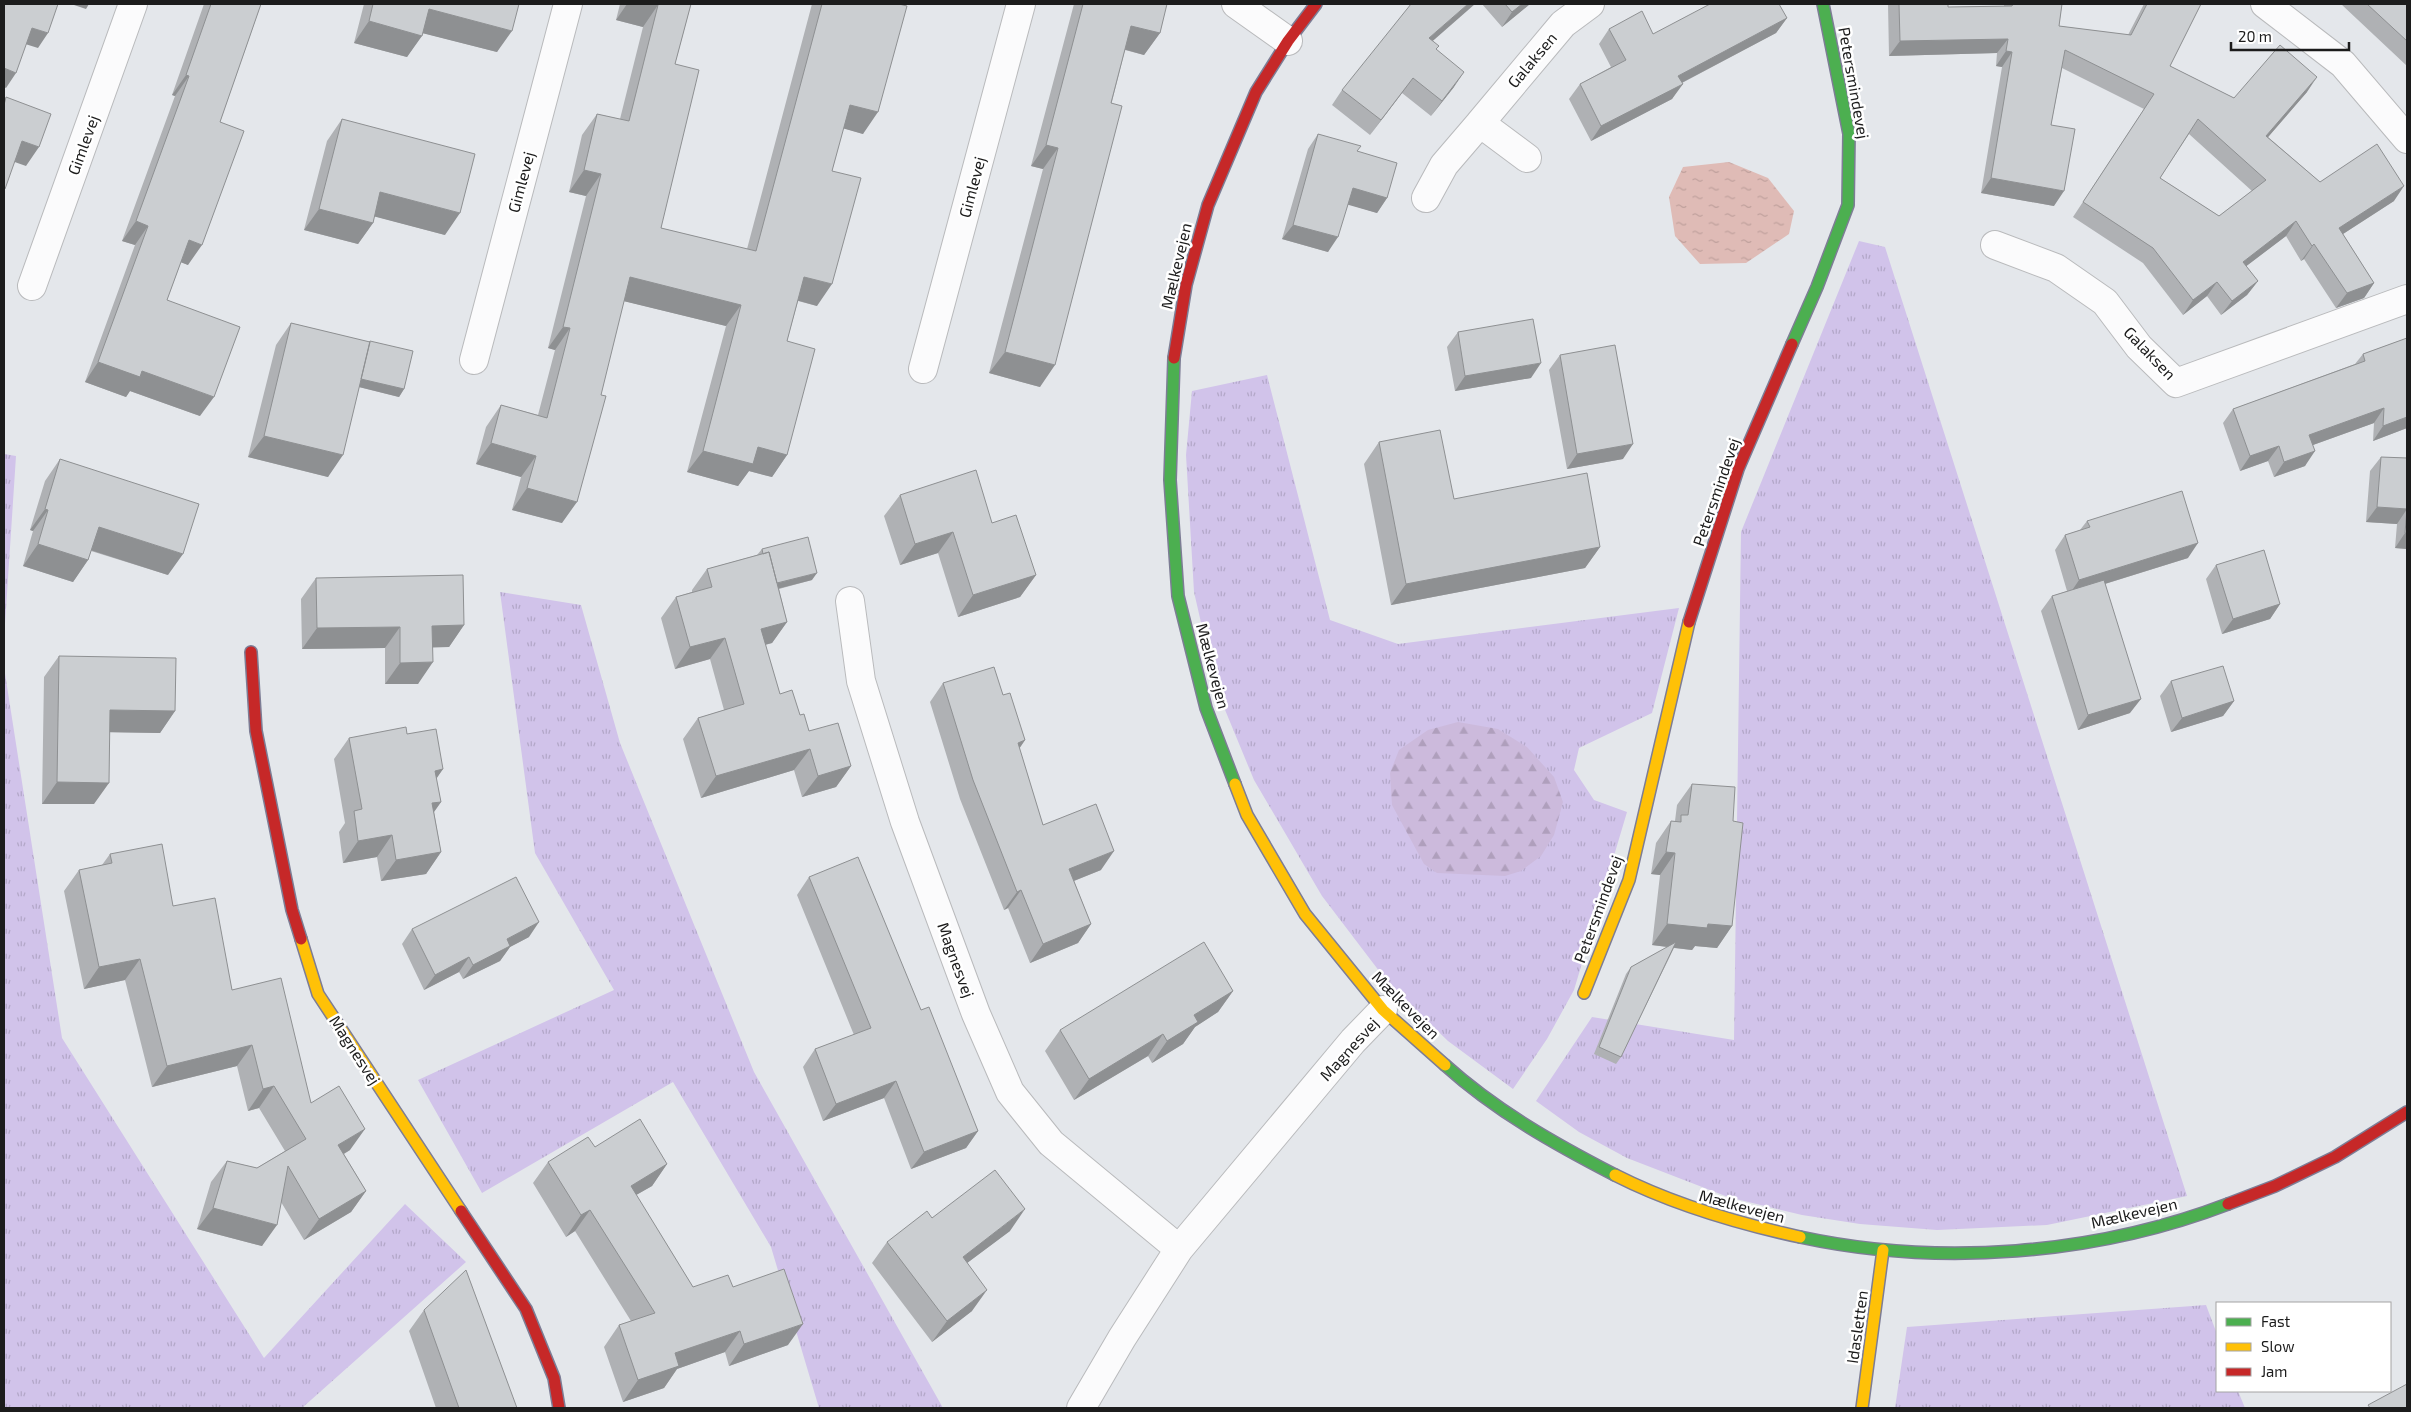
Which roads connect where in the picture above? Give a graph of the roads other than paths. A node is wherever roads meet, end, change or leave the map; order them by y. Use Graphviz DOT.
graph roads {
  1 [pos="133,4"];
  2 [pos="568,4"];
  3 [pos="1021,4"];
  4 [pos="1236,4"];
  5 [pos="1316,4"];
  6 [pos="1590,4"];
  7 [pos="1822,4"];
  8 [pos="2265,4"];
  9 [pos="1288,41"];
  10 [pos="1480,123"];
  11 [pos="2407,139"];
  12 [pos="1527,158"];
  13 [pos="1426,198"];
  14 [pos="1995,245"];
  15 [pos="32,286"];
  16 [pos="2407,299"];
  17 [pos="474,360"];
  18 [pos="924,369"];
  19 [pos="850,601"];
  20 [pos="252,652"];
  21 [pos="1584,993"];
  22 [pos="1383,1010"];
  23 [pos="2407,1112"];
  24 [pos="1180,1249"];
  25 [pos="1883,1250"];
  26 [pos="559,1408"];
  27 [pos="1081,1408"];
  28 [pos="1862,1408"];
  1 -- 15 [label="street, Gimlevej"];
  2 -- 17 [label="street, Gimlevej"];
  3 -- 18 [label="street, Gimlevej"];
  4 -- 9 [label="street"];
  5 -- 9 [label="street, Mælkevejen"];
  6 -- 10 [label="street, Galaksen"];
  7 -- 21 [label="street, Petersmindevej"];
  8 -- 11 [label="street"];
  9 -- 22 [label="street, Mælkevejen"];
  10 -- 12 [label="street"];
  10 -- 13 [label="street, Galaksen"];
  14 -- 16 [label="street, Galaksen"];
  19 -- 24 [label="street, Magnesvej"];
  20 -- 26 [label="street, Magnesvej"];
  22 -- 24 [label="street, Magnesvej"];
  22 -- 25 [label="street, Mælkevejen"];
  23 -- 25 [label="street, Mælkevejen"];
  24 -- 27 [label="street, Magnesvej"];
  25 -- 28 [label="street, Idasletten"];
}
